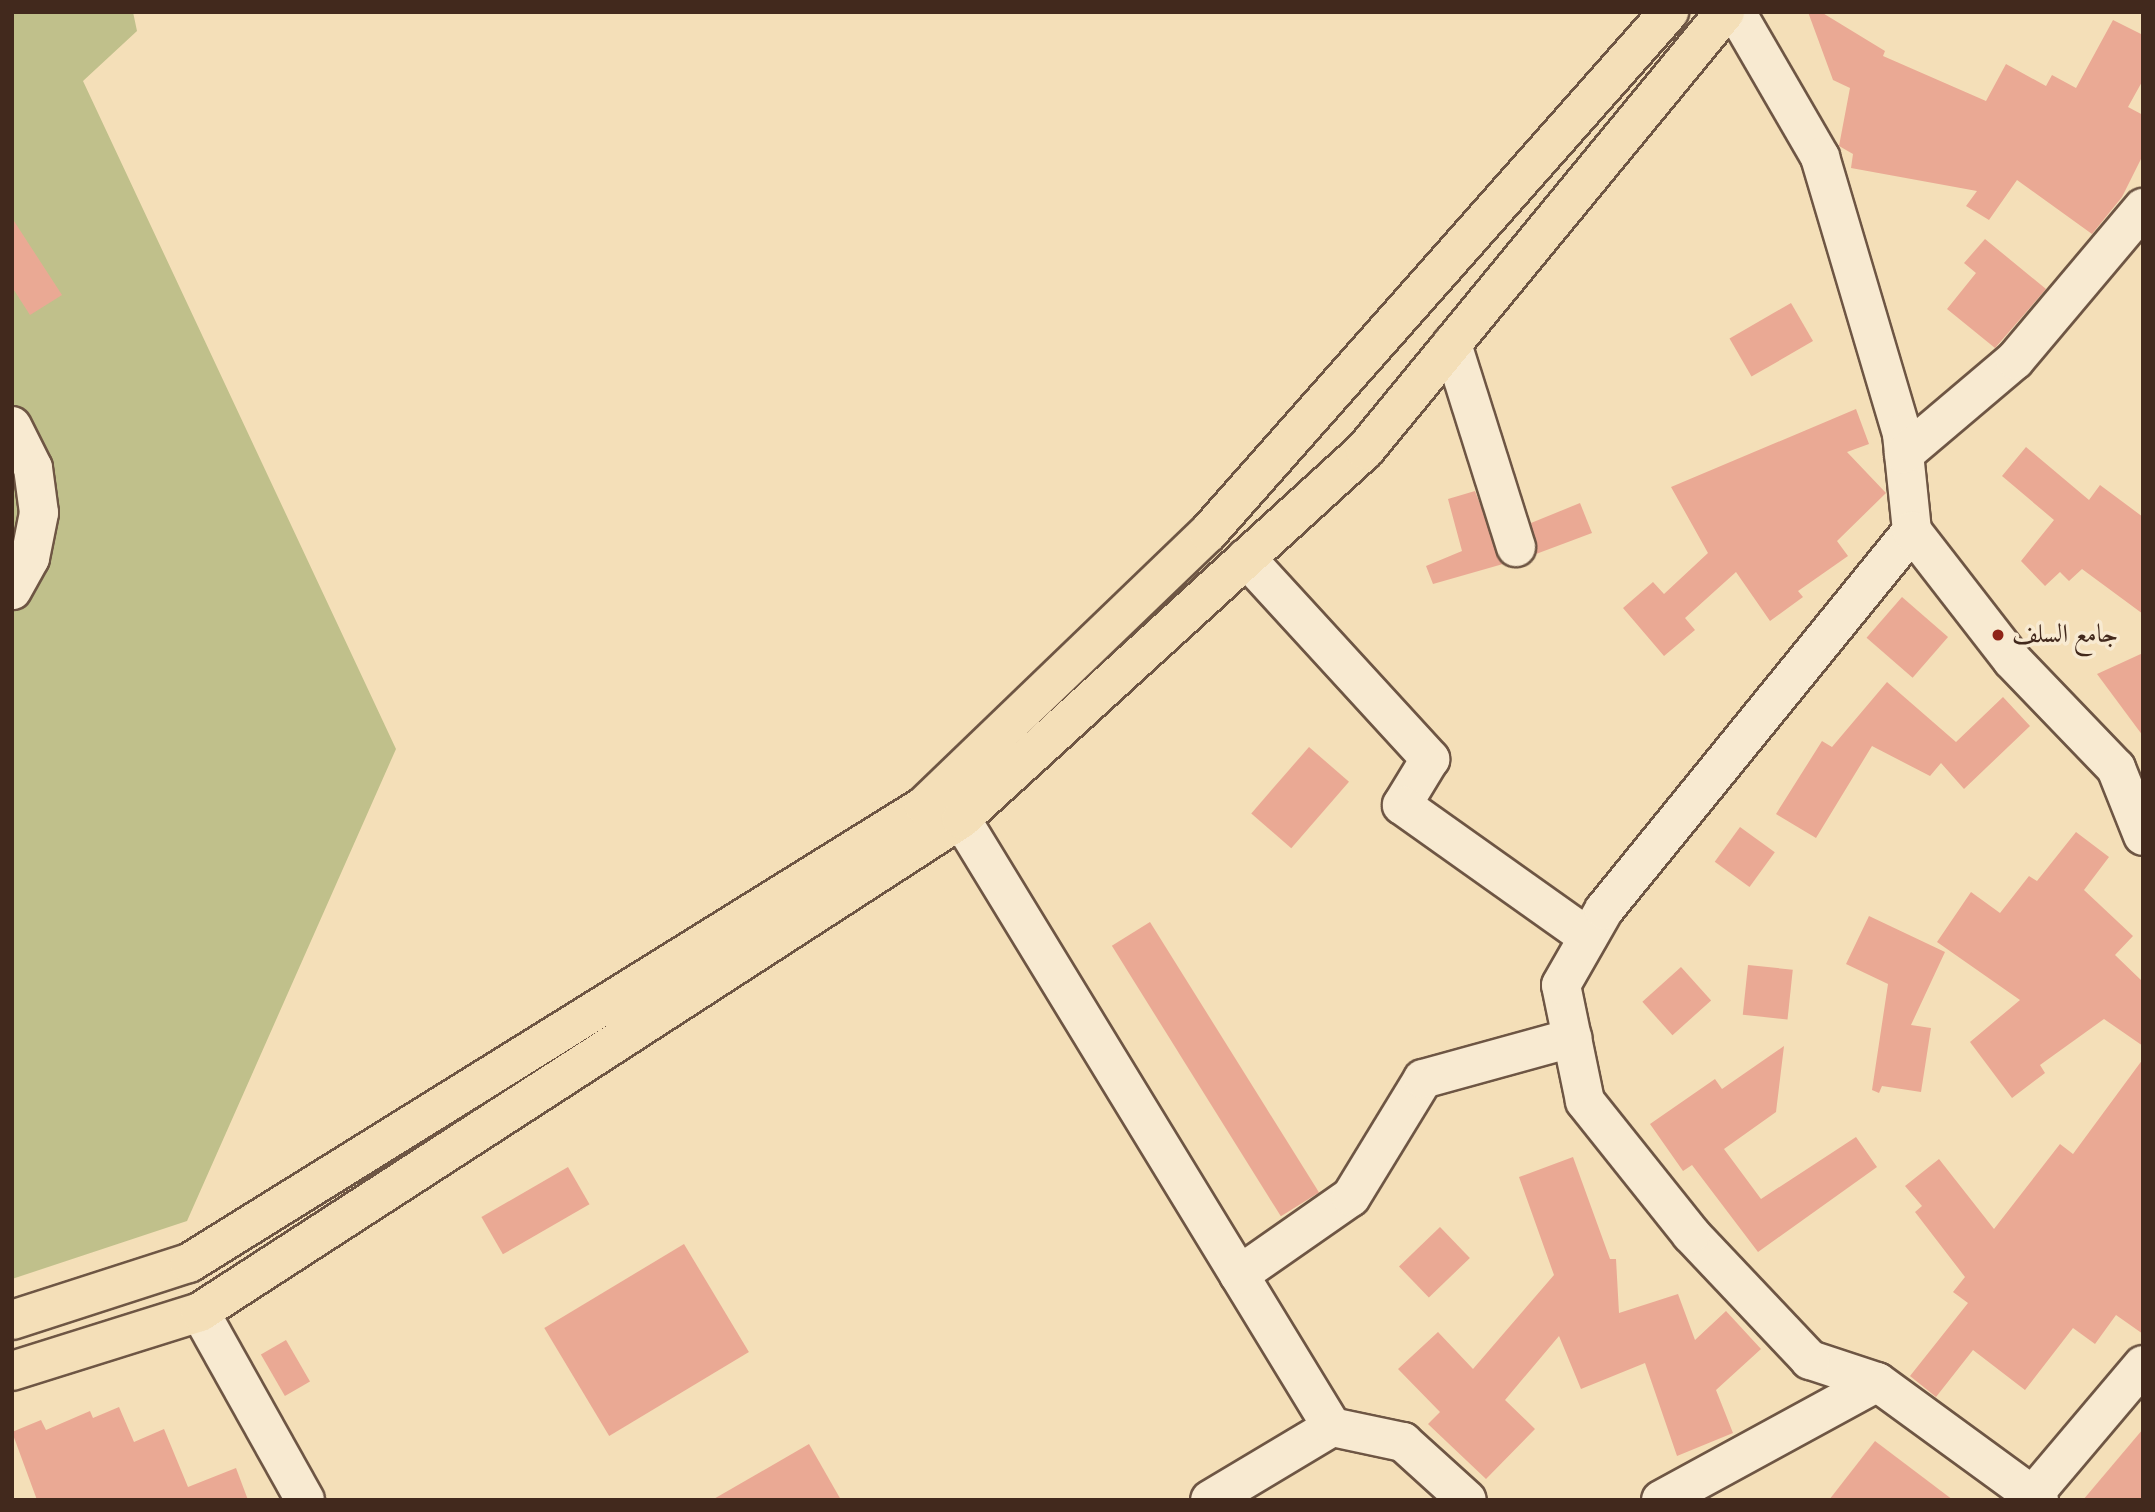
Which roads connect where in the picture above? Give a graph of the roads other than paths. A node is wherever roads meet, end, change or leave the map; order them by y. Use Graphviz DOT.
graph roads {
  1 [pos="1669,12"];
  2 [pos="1724,12"];
  3 [pos="1736,12"];
  4 [pos="2143,208"];
  5 [pos="1452,344"];
  6 [pos="12,426"];
  7 [pos="1904,454"];
  8 [pos="1912,531"];
  9 [pos="1516,547"];
  10 [pos="1246,558"];
  11 [pos="12,590"];
  12 [pos="2129,762"];
  13 [pos="961,819"];
  14 [pos="2143,836"];
  15 [pos="1588,937"];
  16 [pos="1572,1038"];
  17 [pos="1239,1275"];
  18 [pos="200,1312"];
  19 [pos="12,1320"];
  20 [pos="2143,1365"];
  21 [pos="12,1371"];
  22 [pos="1877,1382"];
  23 [pos="1332,1427"];
  24 [pos="2036,1497"];
  25 [pos="305,1500"];
  26 [pos="1210,1500"];
  27 [pos="1467,1500"];
  28 [pos="1661,1500"];
  1 -- 19 [label="main road"];
  2 -- 5 [label="main road"];
  3 -- 7 [label="street"];
  4 -- 7 [label="street"];
  5 -- 9 [label="street"];
  5 -- 10 [label="main road"];
  6 -- 11 [label="street"];
  7 -- 8 [label="street"];
  8 -- 12 [label="street"];
  8 -- 15 [label="street"];
  10 -- 13 [label="main road"];
  10 -- 15 [label="street"];
  12 -- 14 [label="street"];
  13 -- 17 [label="street"];
  13 -- 18 [label="main road"];
  15 -- 16 [label="street"];
  16 -- 17 [label="street"];
  16 -- 22 [label="street"];
  17 -- 23 [label="street"];
  18 -- 21 [label="main road"];
  18 -- 25 [label="street"];
  20 -- 24 [label="street"];
  22 -- 24 [label="street"];
  22 -- 28 [label="street"];
  23 -- 26 [label="street"];
  23 -- 27 [label="street"];
}
